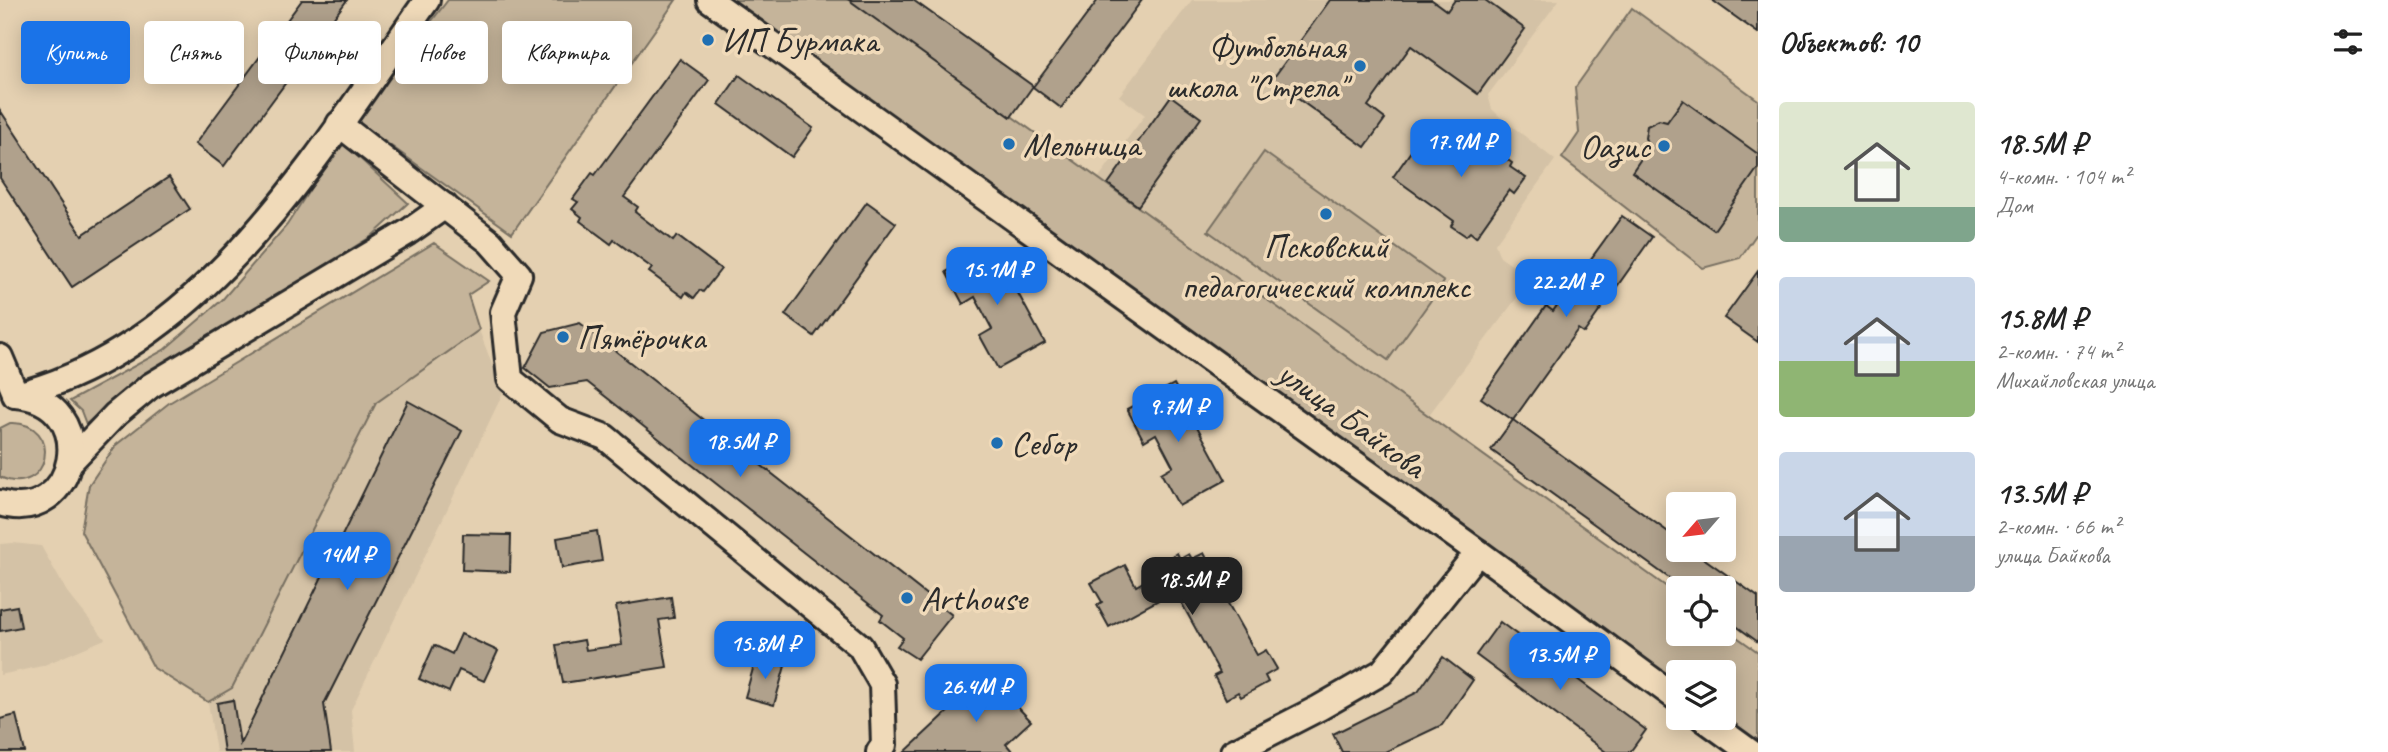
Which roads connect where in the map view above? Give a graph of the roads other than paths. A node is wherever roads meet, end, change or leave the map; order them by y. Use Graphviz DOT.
graph roads {
  1 [pos="427,0"];
  2 [pos="710,0"];
  3 [pos="339,124"];
  4 [pos="445,206"];
  5 [pos="0,357"];
  6 [pos="8,396"];
  7 [pos="71,461"];
  8 [pos="0,503"];
  9 [pos="1478,552"];
  10 [pos="1666,690"];
  11 [pos="1720,730"];
  12 [pos="879,752"];
  13 [pos="1233,752"];
  14 [pos="1750,752"];
  1 -- 3 [label="street"];
  2 -- 9 [label="street, улица Байкова"];
  3 -- 4 [label="street"];
  3 -- 6 [label="street"];
  4 -- 7 [label="street"];
  4 -- 12 [label="street"];
  5 -- 6 [label="street"];
  6 -- 7 [label="street"];
  7 -- 8 [label="street"];
  9 -- 10 [label="street, улица Байкова"];
  9 -- 13 [label="street"];
  11 -- 14 [label="street"];
}
